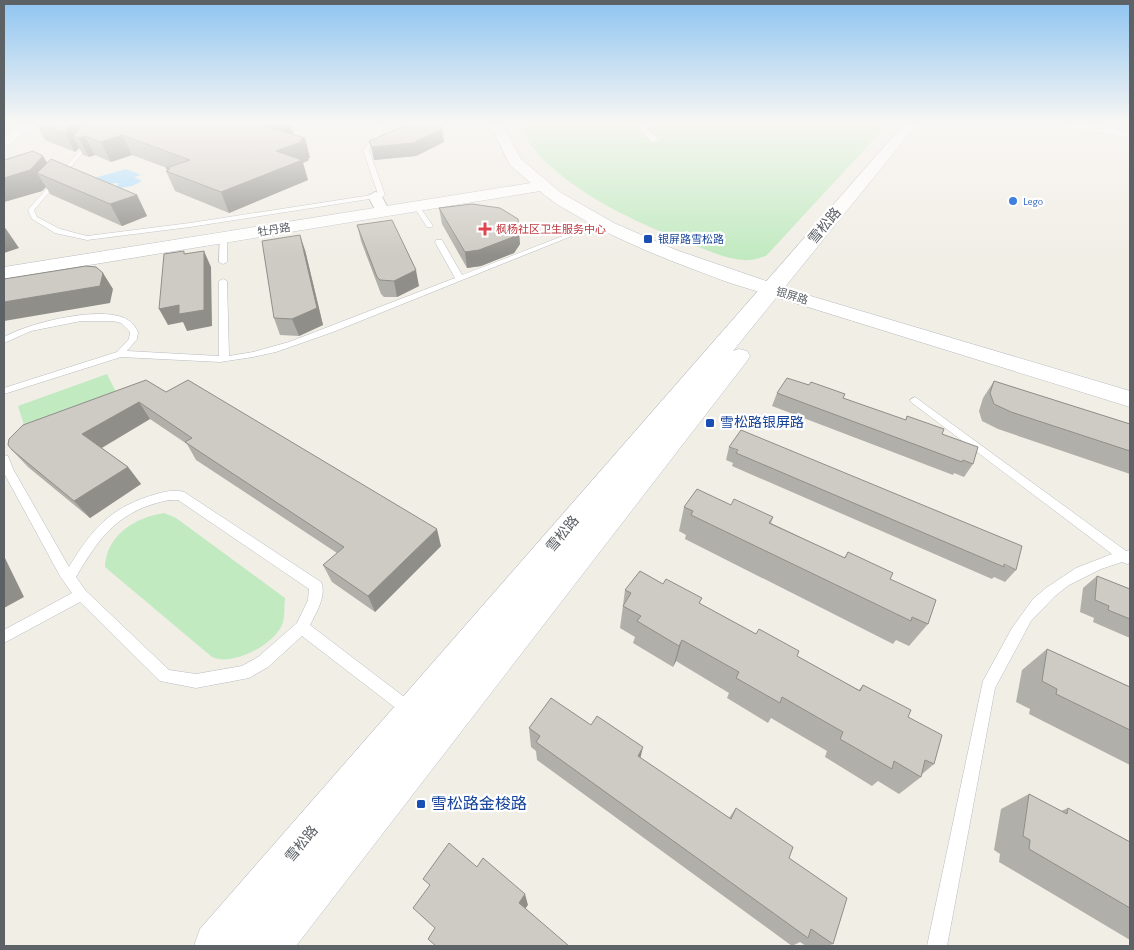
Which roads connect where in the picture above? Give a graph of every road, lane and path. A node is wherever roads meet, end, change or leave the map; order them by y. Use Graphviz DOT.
graph roads {
  1 [pos="67,168"];
  2 [pos="371,168"];
  3 [pos="525,168"];
  4 [pos="876,168"];
  5 [pos="886,168"];
  6 [pos="544,186"];
  7 [pos="375,196"];
  8 [pos="418,206"];
  9 [pos="383,212"];
  10 [pos="601,223"];
  11 [pos="429,226"];
  12 [pos="223,238"];
  13 [pos="439,242"];
  14 [pos="223,262"];
  15 [pos="4,274"];
  16 [pos="460,278"];
  17 [pos="223,281"];
  18 [pos="780,292"];
  19 [pos="4,340"];
  20 [pos="120,354"];
  21 [pos="224,358"];
  22 [pos="4,391"];
  23 [pos="1130,399"];
  24 [pos="915,400"];
  25 [pos="4,459"];
  26 [pos="1128,558"];
  27 [pos="69,577"];
  28 [pos="81,595"];
  29 [pos="302,627"];
  30 [pos="4,637"];
  31 [pos="413,712"];
  32 [pos="217,946"];
  33 [pos="267,946"];
  34 [pos="937,946"];
  1 -- 7 [label="lane"];
  2 -- 7 [label="lane"];
  3 -- 6 [label="main road, 银屏路"];
  4 -- 18 [label="main road, 雪松路"];
  5 -- 18 [label="main road, 雪松路"];
  6 -- 8 [label="main road, 牡丹路"];
  6 -- 10 [label="main road, 银屏路"];
  7 -- 9 [label="street"];
  8 -- 9 [label="main road, 牡丹路"];
  8 -- 11 [label="lane"];
  9 -- 12 [label="main road, 牡丹路"];
  10 -- 16 [label="lane"];
  10 -- 18 [label="main road, 银屏路"];
  12 -- 14 [label="lane"];
  12 -- 15 [label="main road, 牡丹路"];
  13 -- 16 [label="lane"];
  16 -- 21 [label="lane"];
  17 -- 21 [label="lane"];
  18 -- 23 [label="main road, 银屏路"];
  18 -- 31 [label="main road, 雪松路"];
  18 -- 33 [label="main road, 雪松路"];
  19 -- 20 [label="lane"];
  20 -- 21 [label="lane"];
  20 -- 22 [label="lane"];
  24 -- 26 [label="lane"];
  25 -- 27 [label="lane"];
  26 -- 34 [label="lane"];
  27 -- 28 [label="lane"];
  27 -- 29 [label="lane"];
  28 -- 29 [label="lane"];
  28 -- 30 [label="lane"];
  29 -- 31 [label="lane"];
  31 -- 32 [label="main road, 雪松路"];
}
